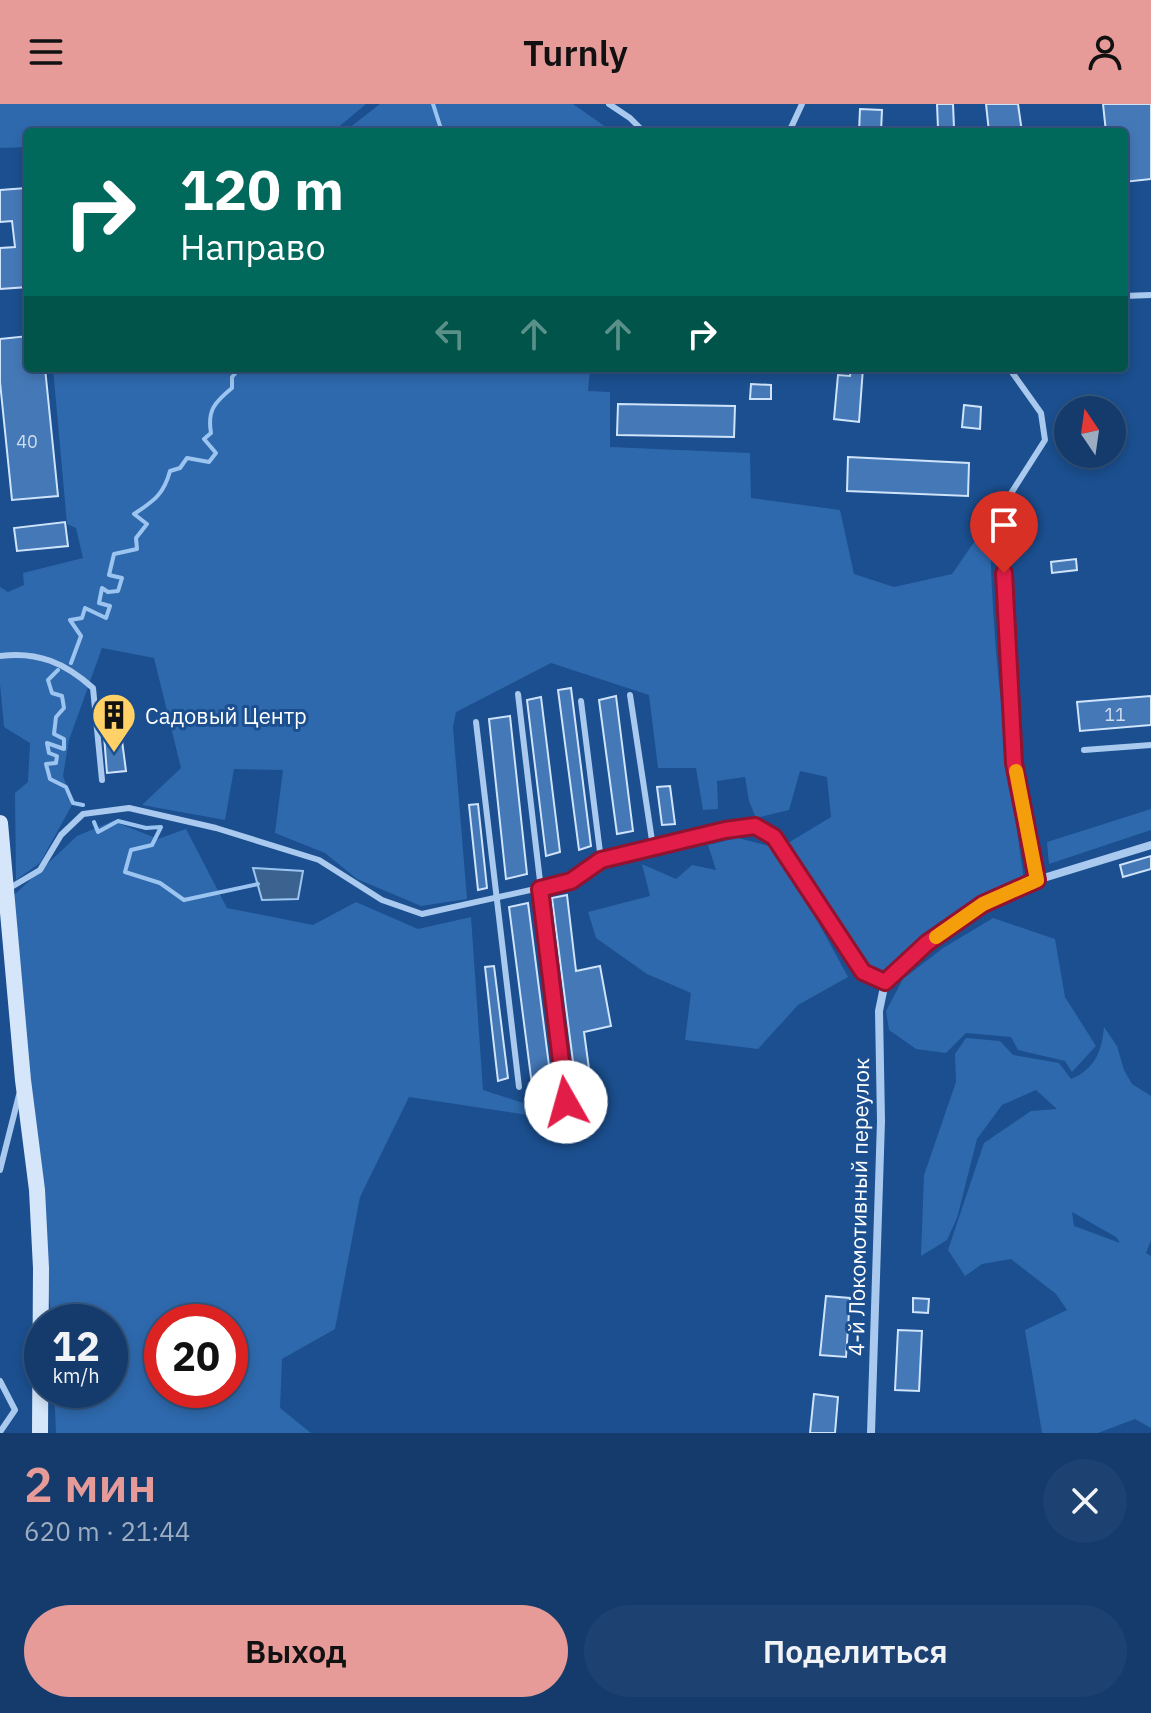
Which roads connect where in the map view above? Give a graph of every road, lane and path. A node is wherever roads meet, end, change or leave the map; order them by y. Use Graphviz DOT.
graph roads {
  1 [pos="609,104"];
  2 [pos="802,104"];
  3 [pos="640,128"];
  4 [pos="791,128"];
  5 [pos="1151,295"];
  6 [pos="1128,296"];
  7 [pos="1012,372"];
  8 [pos="0,656"];
  9 [pos="518,694"];
  10 [pos="630,695"];
  11 [pos="581,701"];
  12 [pos="476,722"];
  13 [pos="1151,745"];
  14 [pos="1084,750"];
  15 [pos="102,780"];
  16 [pos="0,823"];
  17 [pos="1151,845"];
  18 [pos="653,847"];
  19 [pos="601,860"];
  20 [pos="1037,880"];
  21 [pos="540,889"];
  22 [pos="5,890"];
  23 [pos="498,898"];
  24 [pos="885,982"];
  25 [pos="23,1080"];
  26 [pos="519,1087"];
  27 [pos="566,1102"];
  28 [pos="0,1170"];
  29 [pos="0,1381"];
  30 [pos="0,1432"];
  31 [pos="40,1433"];
  32 [pos="871,1433"];
  1 -- 3 [label="lane"];
  2 -- 4 [label="lane"];
  5 -- 6 [label="lane"];
  7 -- 20 [label="lane"];
  8 -- 15 [label="lane"];
  9 -- 21 [label="lane"];
  10 -- 18 [label="lane"];
  11 -- 19 [label="lane"];
  12 -- 23 [label="lane"];
  13 -- 14 [label="lane"];
  16 -- 22 [label="street"];
  17 -- 20 [label="street"];
  18 -- 19 [label="lane"];
  18 -- 24 [label="lane"];
  19 -- 21 [label="lane"];
  20 -- 24 [label="street"];
  21 -- 23 [label="lane"];
  21 -- 27 [label="lane"];
  22 -- 23 [label="lane"];
  22 -- 25 [label="street"];
  23 -- 26 [label="lane"];
  24 -- 32 [label="street, 4-й Локомотивный переулок"];
  25 -- 28 [label="lane"];
  25 -- 31 [label="street"];
  29 -- 30 [label="lane"];
}
